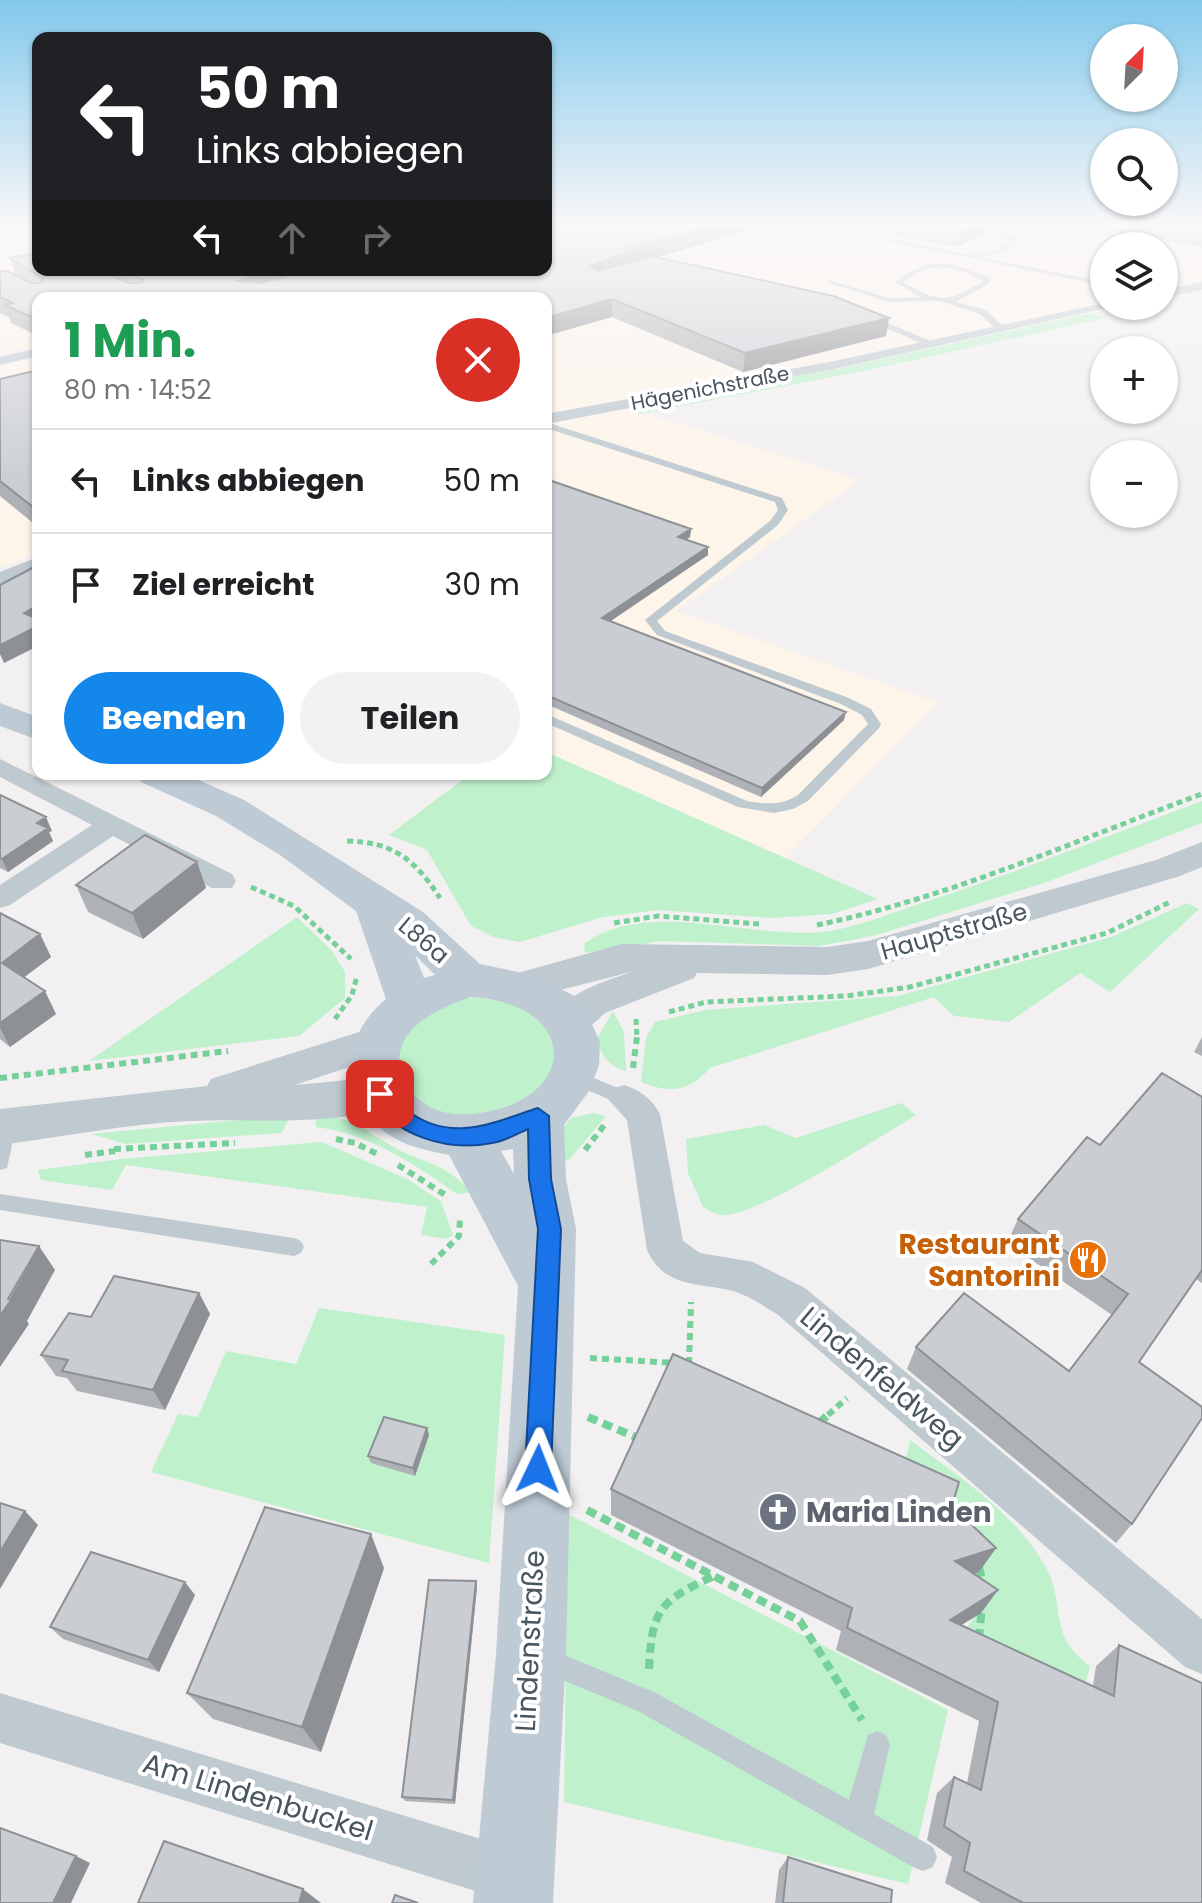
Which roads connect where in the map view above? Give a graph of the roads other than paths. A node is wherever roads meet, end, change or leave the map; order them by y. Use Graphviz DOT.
graph roads {
  1 [pos="982,312"];
  2 [pos="1083,312"];
  3 [pos="853,313"];
  4 [pos="1002,330"];
  5 [pos="933,345"];
  6 [pos="32,353"];
  7 [pos="0,361"];
  8 [pos="552,426"];
  9 [pos="552,428"];
  10 [pos="32,566"];
  11 [pos="0,579"];
  12 [pos="0,714"];
  13 [pos="552,721"];
  14 [pos="32,727"];
  15 [pos="0,767"];
  16 [pos="167,780"];
  17 [pos="112,824"];
  18 [pos="1202,853"];
  19 [pos="222,881"];
  20 [pos="0,898"];
  21 [pos="375,904"];
  22 [pos="698,962"];
  23 [pos="468,980"];
  24 [pos="521,986"];
  25 [pos="410,1001"];
  26 [pos="569,1022"];
  27 [pos="375,1043"];
  28 [pos="573,1076"];
  29 [pos="380,1094"];
  30 [pos="624,1098"];
  31 [pos="186,1104"];
  32 [pos="538,1116"];
  33 [pos="466,1137"];
  34 [pos="2,1139"];
  35 [pos="0,1202"];
  36 [pos="294,1247"];
  37 [pos="546,1283"];
  38 [pos="1202,1650"];
  39 [pos="531,1654"];
  40 [pos="0,1718"];
  41 [pos="877,1744"];
  42 [pos="858,1821"];
  43 [pos="923,1857"];
  44 [pos="515,1890"];
  1 -- 4 [label="lane"];
  2 -- 4 [label="street, Hägenichstraße"];
  3 -- 5 [label="lane"];
  4 -- 5 [label="street, Hägenichstraße"];
  5 -- 8 [label="street, Hägenichstraße"];
  6 -- 7 [label="street"];
  9 -- 13 [label="lane"];
  10 -- 11 [label="street"];
  12 -- 14 [label="main road"];
  15 -- 17 [label="street"];
  16 -- 21 [label="main road, L86a"];
  17 -- 19 [label="street"];
  17 -- 20 [label="street"];
  18 -- 22 [label="street, Hauptstraße"];
  21 -- 23 [label="main road, L86a"];
  21 -- 25 [label="main road"];
  22 -- 24 [label="street, Hauptstraße"];
  22 -- 26 [label="street, Hauptstraße"];
  23 -- 24 [label="main road"];
  23 -- 25 [label="main road"];
  24 -- 26 [label="main road"];
  25 -- 27 [label="main road"];
  26 -- 28 [label="main road"];
  27 -- 29 [label="main road"];
  27 -- 31 [label="street"];
  28 -- 30 [label="lane"];
  28 -- 32 [label="main road"];
  29 -- 31 [label="street"];
  29 -- 33 [label="main road"];
  30 -- 38 [label="street, Lindenfeldweg"];
  31 -- 34 [label="street"];
  32 -- 33 [label="main road"];
  32 -- 37 [label="main road, Lindenstraße"];
  33 -- 37 [label="main road"];
  35 -- 36 [label="lane"];
  37 -- 39 [label="main road, Lindenstraße"];
  39 -- 42 [label="lane"];
  39 -- 44 [label="main road, Lindenstraße"];
  40 -- 44 [label="street, Am Lindenbuckel"];
  41 -- 42 [label="lane"];
  42 -- 43 [label="lane"];
}
